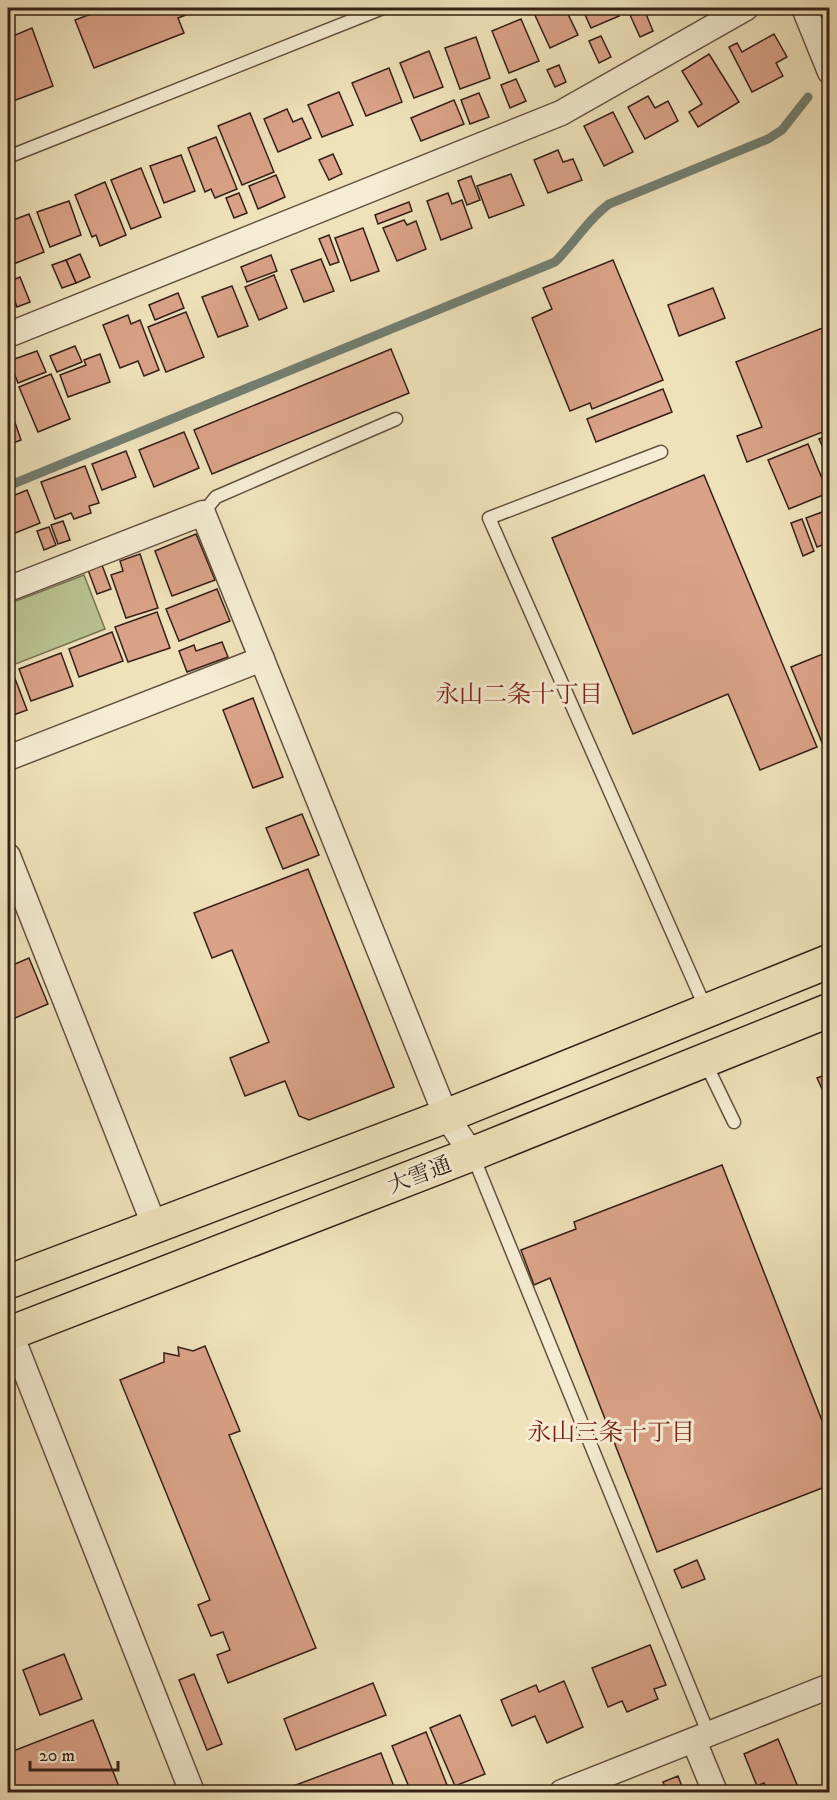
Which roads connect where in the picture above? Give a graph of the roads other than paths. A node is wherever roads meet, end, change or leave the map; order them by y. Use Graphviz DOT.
graph roads {
  1 [pos="383,8"];
  2 [pos="746,8"];
  3 [pos="804,8"];
  4 [pos="830,72"];
  5 [pos="8,157"];
  6 [pos="8,335"];
  7 [pos="396,420"];
  8 [pos="661,452"];
  9 [pos="203,513"];
  10 [pos="8,589"];
  11 [pos="262,660"];
  12 [pos="8,758"];
  13 [pos="8,856"];
  14 [pos="830,961"];
  15 [pos="830,1010"];
  16 [pos="707,1011"];
  17 [pos="704,1060"];
  18 [pos="446,1116"];
  19 [pos="734,1122"];
  20 [pos="472,1154"];
  21 [pos="155,1227"];
  22 [pos="8,1282"];
  23 [pos="8,1332"];
  24 [pos="830,1686"];
  25 [pos="702,1738"];
  26 [pos="192,1792"];
  27 [pos="563,1792"];
  28 [pos="715,1792"];
  1 -- 5 [label="lane"];
  2 -- 6 [label="street"];
  3 -- 4 [label="street"];
  7 -- 9 [label="lane"];
  8 -- 16 [label="lane"];
  9 -- 10 [label="street"];
  9 -- 11 [label="street"];
  11 -- 12 [label="street"];
  11 -- 18 [label="street"];
  13 -- 21 [label="street"];
  14 -- 16 [label="highway, 大雪通"];
  15 -- 17 [label="highway, 大雪通"];
  16 -- 18 [label="highway, 大雪通"];
  17 -- 19 [label="lane"];
  17 -- 20 [label="highway, 大雪通"];
  18 -- 20 [label="street"];
  18 -- 21 [label="highway, 大雪通"];
  20 -- 23 [label="highway, 大雪通"];
  20 -- 25 [label="lane"];
  21 -- 22 [label="highway, 大雪通"];
  23 -- 26 [label="street"];
  24 -- 25 [label="street"];
  25 -- 27 [label="street"];
  25 -- 28 [label="street"];
}
